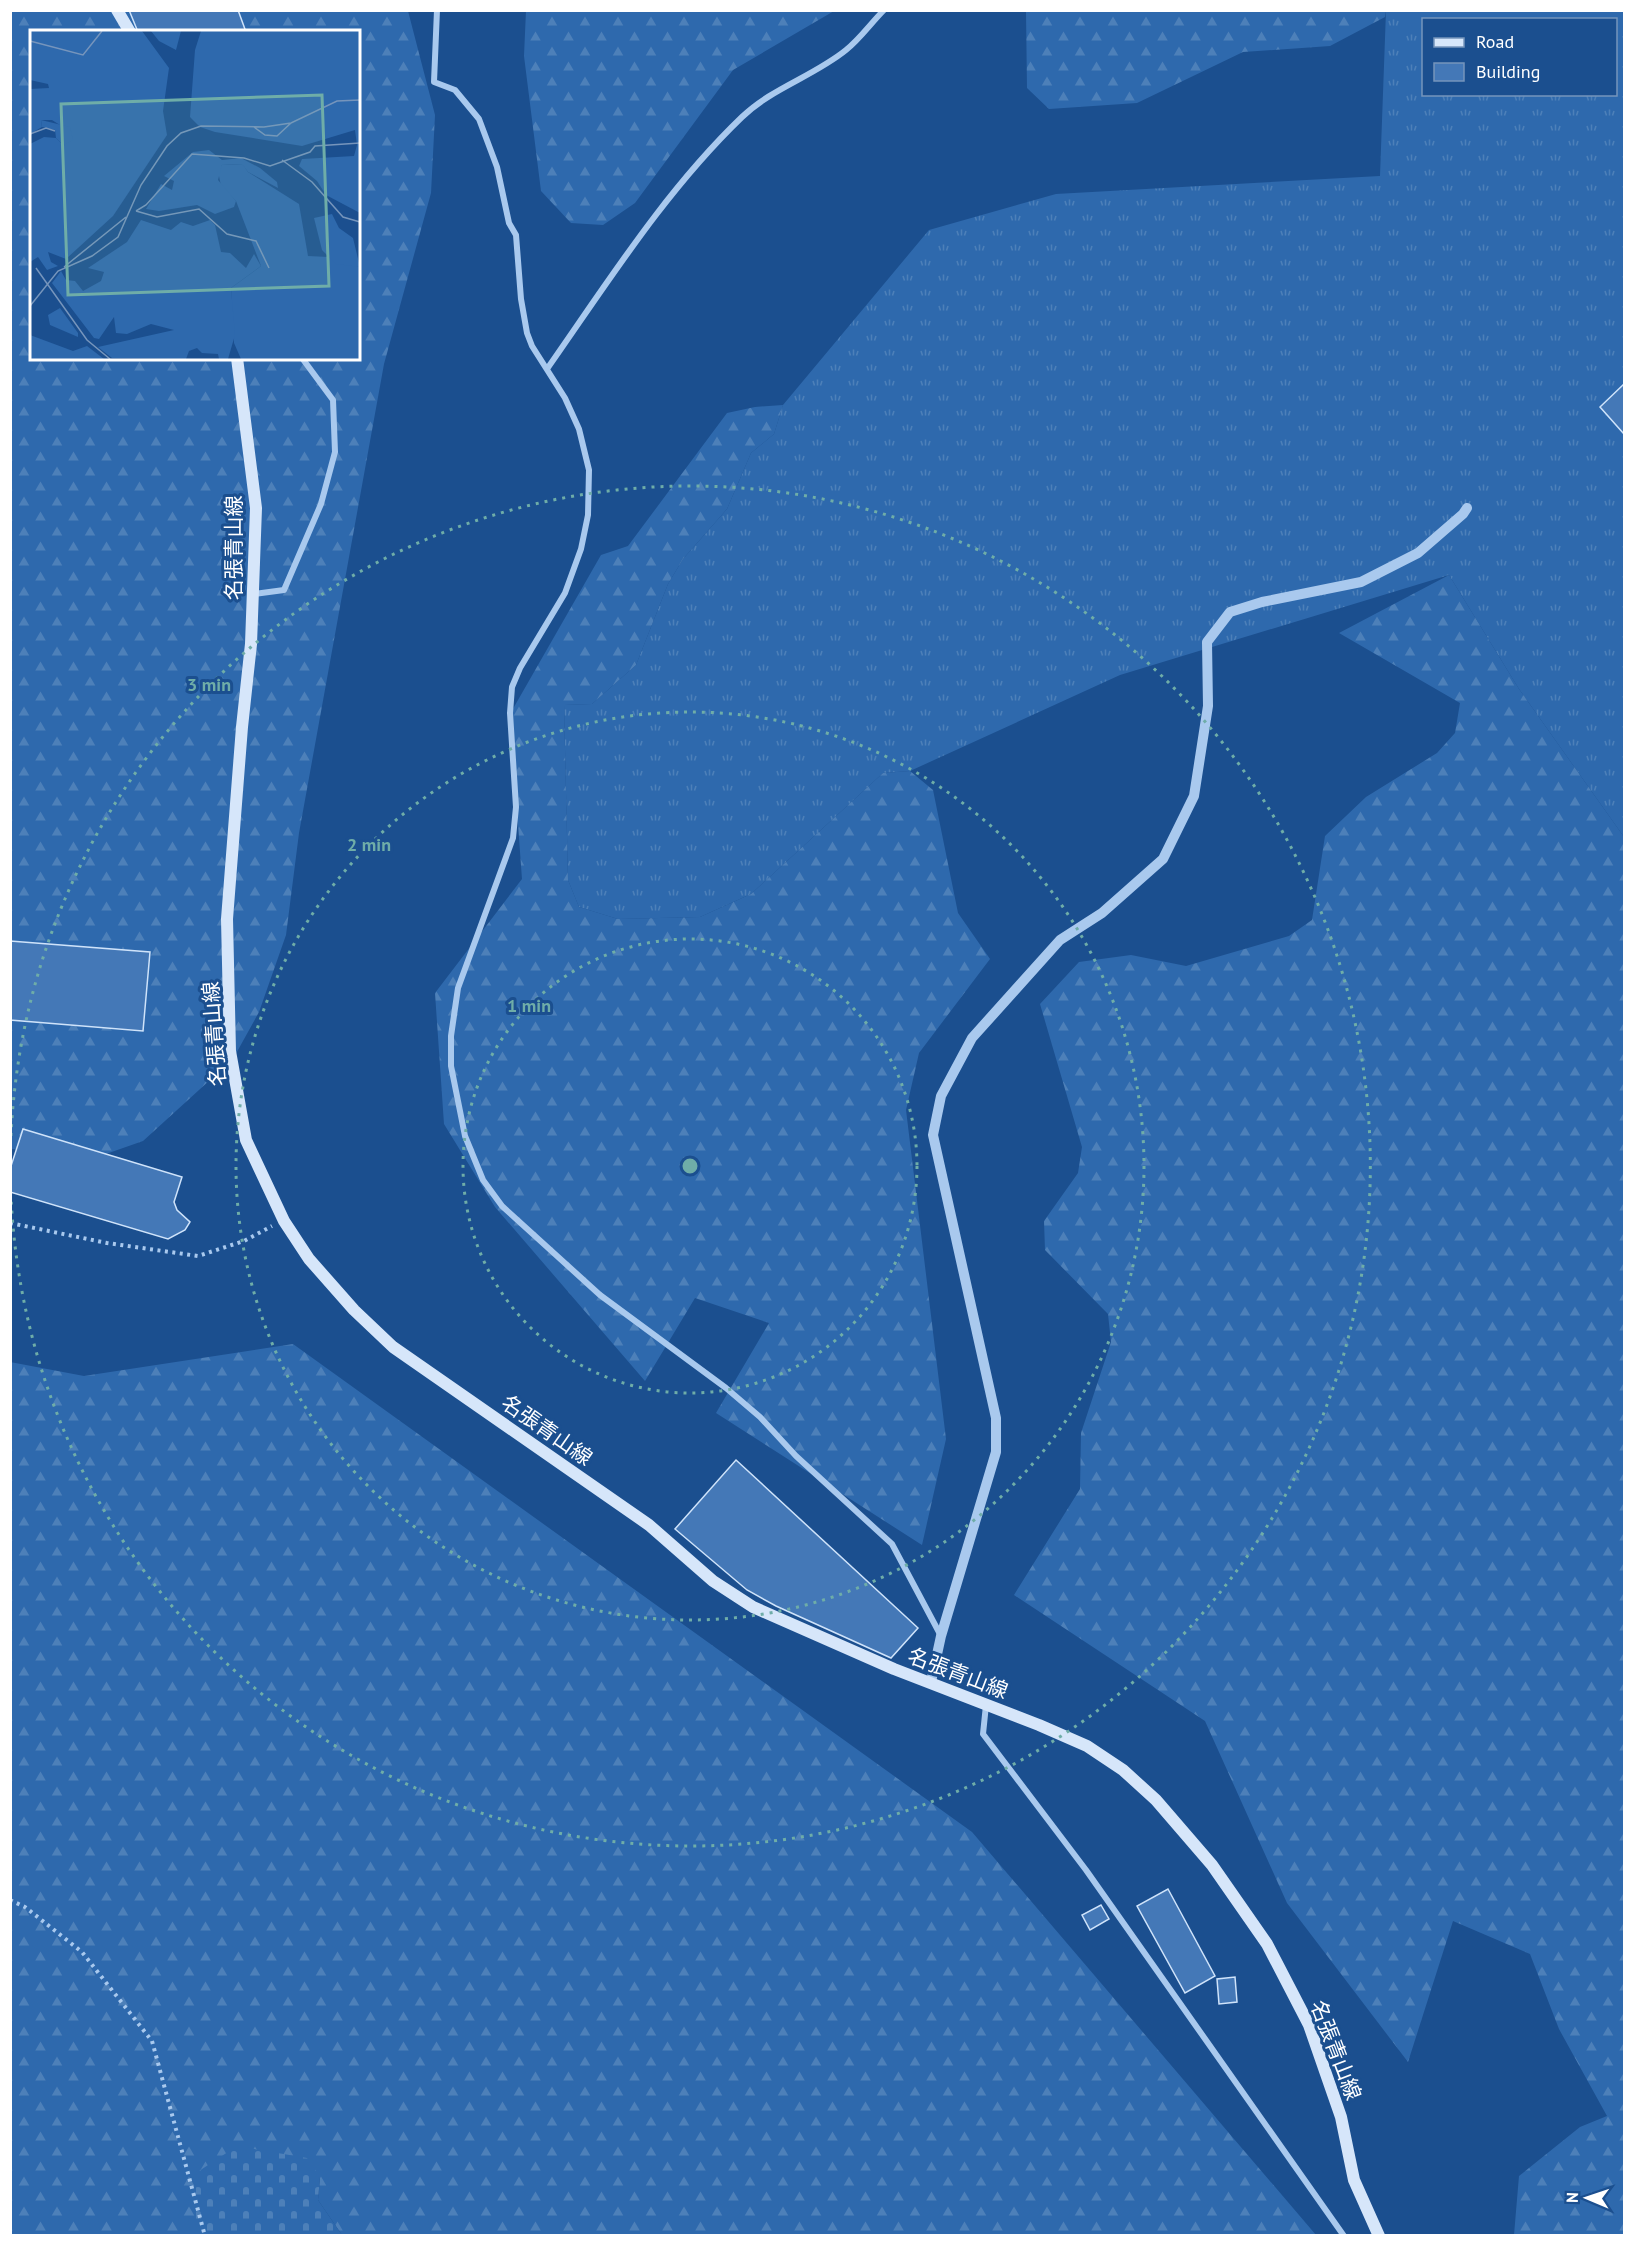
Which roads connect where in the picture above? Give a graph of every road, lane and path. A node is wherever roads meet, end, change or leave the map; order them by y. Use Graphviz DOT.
graph roads {
  1 [pos="117,10"];
  2 [pos="437,10"];
  3 [pos="884,10"];
  4 [pos="129,30"];
  5 [pos="237,360"];
  6 [pos="303,360"];
  7 [pos="547,369"];
  8 [pos="1467,508"];
  9 [pos="254,594"];
  10 [pos="284,1221"];
  11 [pos="10,1223"];
  12 [pos="941,1636"];
  13 [pos="931,1682"];
  14 [pos="986,1705"];
  15 [pos="10,1900"];
  16 [pos="205,2235"];
  17 [pos="1344,2235"];
  18 [pos="1379,2235"];
  1 -- 4 [label="main road"];
  2 -- 7 [label="street"];
  3 -- 7 [label="street"];
  5 -- 9 [label="main road, 名張青山線"];
  6 -- 9 [label="street"];
  7 -- 12 [label="street"];
  8 -- 12 [label="street"];
  9 -- 10 [label="main road, 名張青山線"];
  10 -- 11 [label="path"];
  10 -- 13 [label="main road, 名張青山線"];
  12 -- 13 [label="street"];
  13 -- 14 [label="main road, 名張青山線"];
  14 -- 17 [label="street"];
  14 -- 18 [label="main road, 名張青山線"];
  15 -- 16 [label="path"];
}
